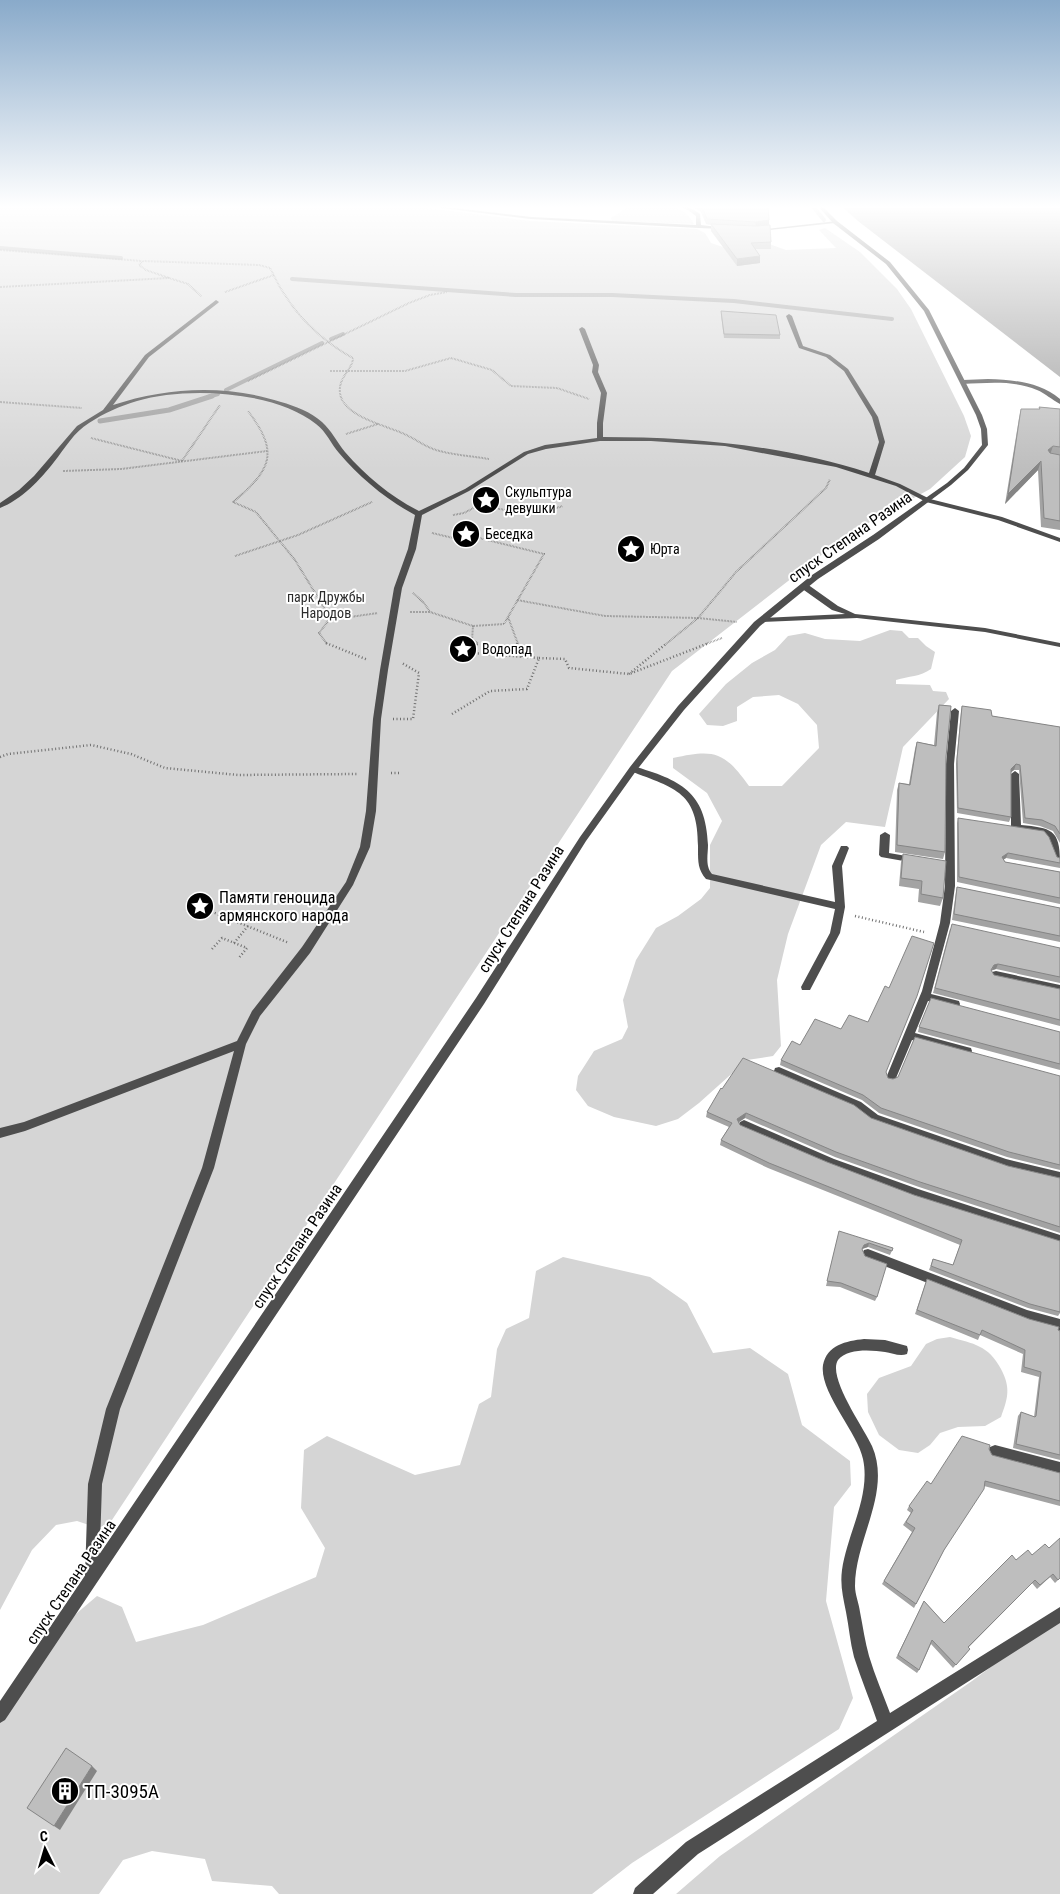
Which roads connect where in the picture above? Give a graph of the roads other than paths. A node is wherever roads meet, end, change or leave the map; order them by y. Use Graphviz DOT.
graph roads {
  1 [pos="913,293"];
  2 [pos="216,302"];
  3 [pos="789,316"];
  4 [pos="582,328"];
  5 [pos="963,382"];
  6 [pos="1060,402"];
  7 [pos="106,410"];
  8 [pos="600,439"];
  9 [pos="872,475"];
  10 [pos="928,501"];
  11 [pos="0,506"];
  12 [pos="419,514"];
  13 [pos="1060,540"];
  14 [pos="804,586"];
  15 [pos="857,616"];
  16 [pos="760,622"];
  17 [pos="1060,645"];
  18 [pos="955,711"];
  19 [pos="633,769"];
  20 [pos="1015,774"];
  21 [pos="885,836"];
  22 [pos="844,848"];
  23 [pos="1060,859"];
  24 [pos="922,861"];
  25 [pos="839,910"];
  26 [pos="996,974"];
  27 [pos="806,987"];
  28 [pos="1060,989"];
  29 [pos="925,996"];
  30 [pos="963,1007"];
  31 [pos="909,1035"];
  32 [pos="241,1044"];
  33 [pos="975,1053"];
  34 [pos="779,1071"];
  35 [pos="892,1078"];
  36 [pos="744,1125"];
  37 [pos="0,1133"];
  38 [pos="1060,1177"];
  39 [pos="1060,1240"];
  40 [pos="868,1254"];
  41 [pos="1060,1325"];
  42 [pos="902,1350"];
  43 [pos="995,1452"];
  44 [pos="1060,1469"];
  45 [pos="92,1577"];
  46 [pos="1060,1614"];
  47 [pos="0,1715"];
  48 [pos="886,1724"];
  49 [pos="641,1894"];
  1 -- 5 [label="street, спуск Степана Разина"];
  2 -- 7 [label="street"];
  3 -- 9 [label="street"];
  4 -- 8 [label="street"];
  5 -- 6 [label="street"];
  5 -- 10 [label="street, спуск Степана Разина"];
  7 -- 11 [label="street"];
  7 -- 12 [label="street"];
  8 -- 9 [label="street"];
  8 -- 12 [label="street"];
  9 -- 10 [label="street"];
  10 -- 13 [label="street"];
  10 -- 14 [label="street, спуск Степана Разина"];
  12 -- 32 [label="street"];
  14 -- 15 [label="street"];
  14 -- 16 [label="street, спуск Степана Разина"];
  15 -- 16 [label="street"];
  15 -- 17 [label="street"];
  16 -- 19 [label="street, спуск Степана Разина"];
  18 -- 29 [label="street"];
  19 -- 25 [label="street"];
  19 -- 45 [label="street, спуск Степана Разина"];
  20 -- 23 [label="street"];
  21 -- 24 [label="street"];
  22 -- 25 [label="street"];
  25 -- 27 [label="street"];
  26 -- 28 [label="street"];
  29 -- 30 [label="street"];
  29 -- 31 [label="street"];
  31 -- 33 [label="street"];
  31 -- 35 [label="street"];
  32 -- 37 [label="street"];
  32 -- 45 [label="street"];
  34 -- 38 [label="street"];
  36 -- 39 [label="street"];
  40 -- 41 [label="street"];
  42 -- 48 [label="street"];
  43 -- 44 [label="street"];
  45 -- 47 [label="street, спуск Степана Разина"];
  46 -- 48 [label="street"];
  48 -- 49 [label="street"];
}
